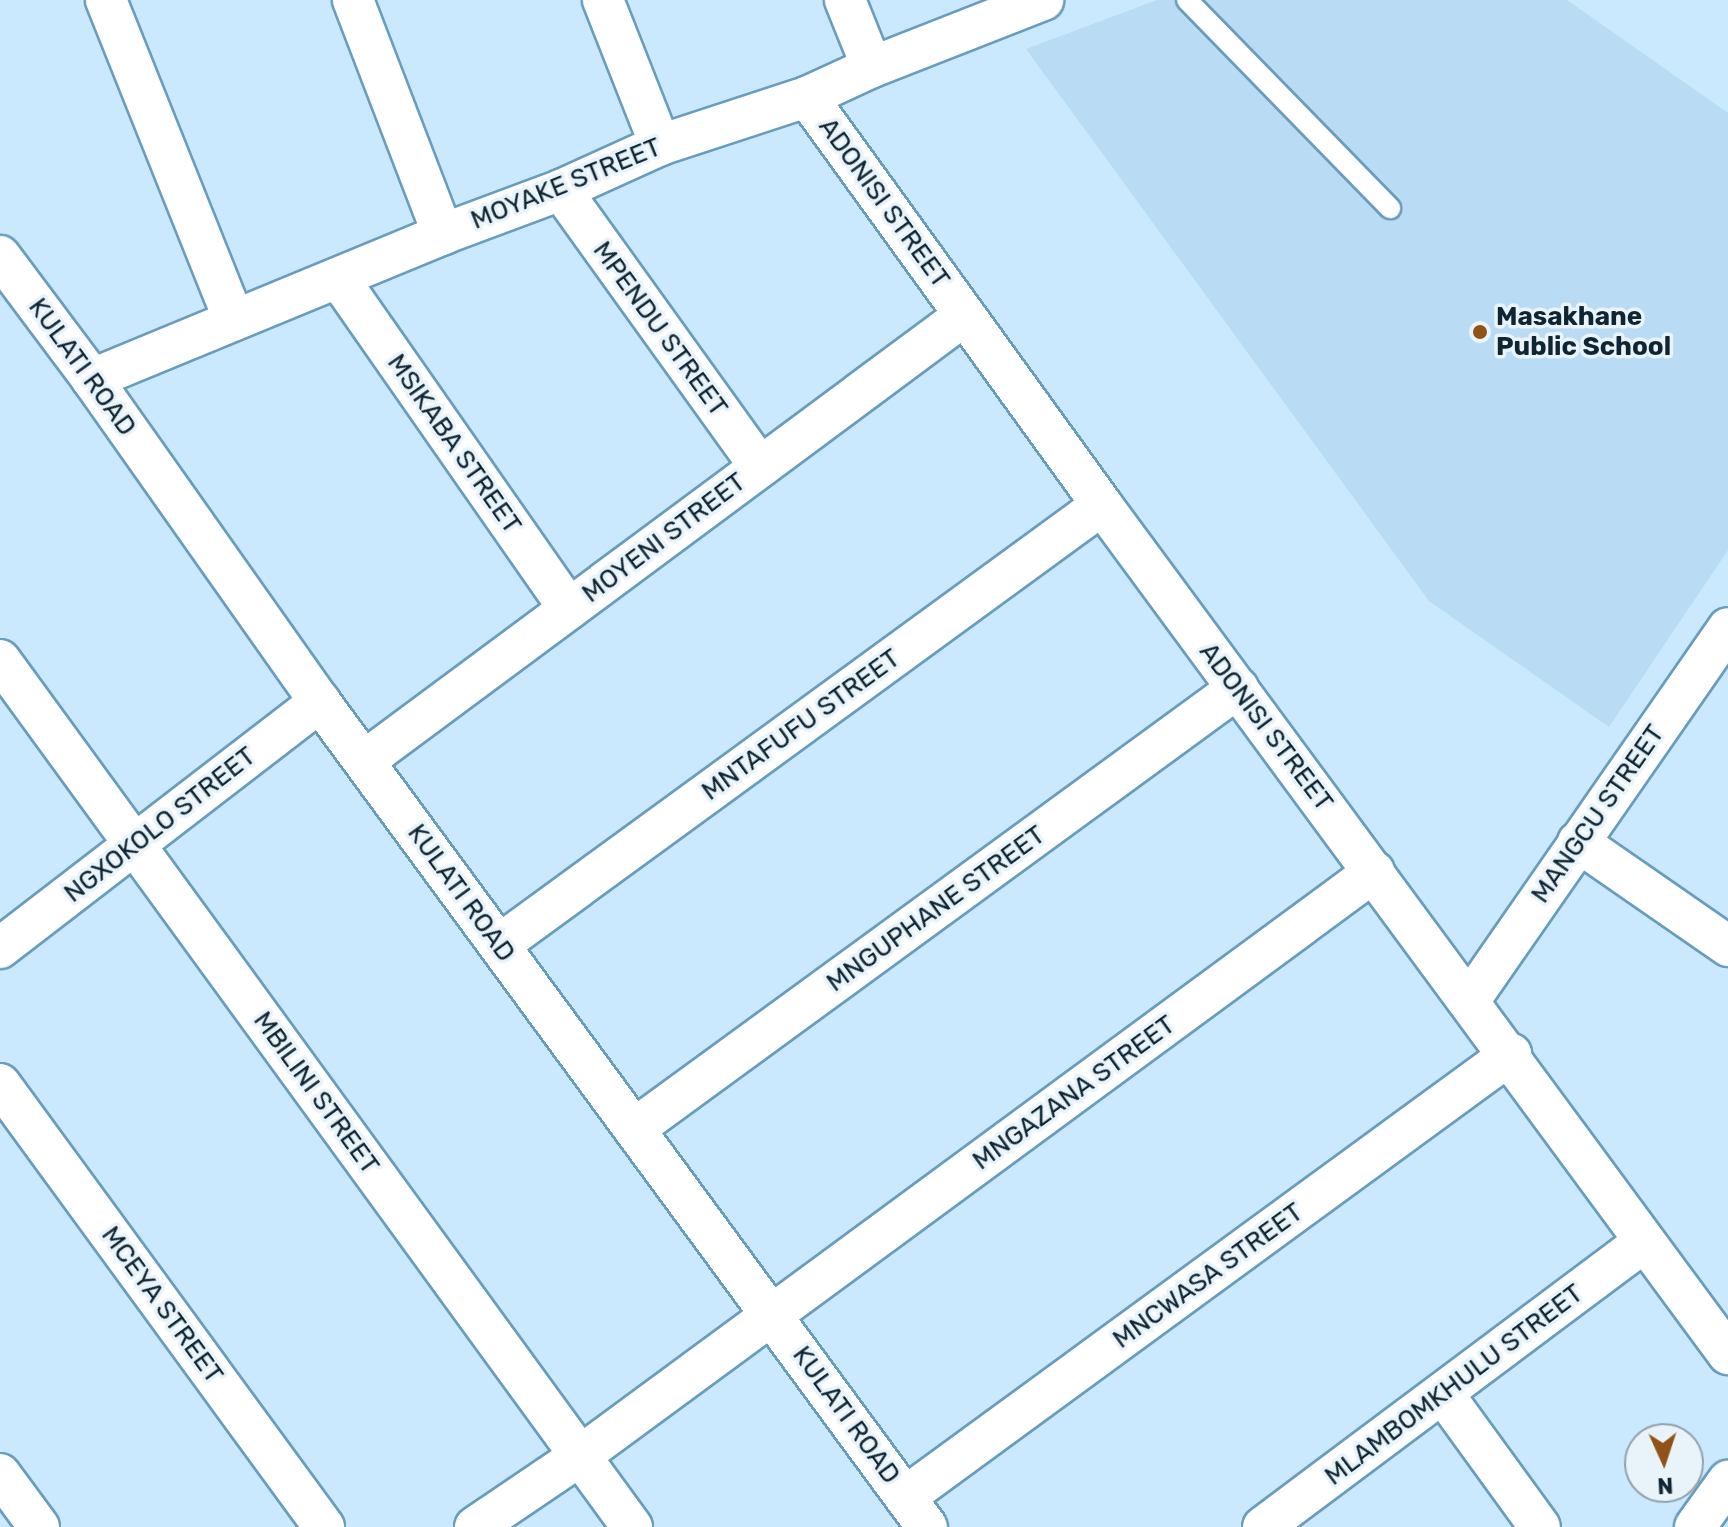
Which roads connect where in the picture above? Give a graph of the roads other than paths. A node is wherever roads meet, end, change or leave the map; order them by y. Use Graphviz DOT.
graph roads {
  1 [pos="106,0"];
  2 [pos="353,0"];
  3 [pos="603,0"];
  4 [pos="845,0"];
  5 [pos="1043,0"];
  6 [pos="1187,0"];
  7 [pos="872,67"];
  8 [pos="807,97"];
  9 [pos="660,145"];
  10 [pos="561,190"];
  11 [pos="1390,208"];
  12 [pos="443,234"];
  13 [pos="0,256"];
  14 [pos="339,279"];
  15 [pos="965,315"];
  16 [pos="233,318"];
  17 [pos="92,379"];
  18 [pos="760,467"];
  19 [pos="1102,505"];
  20 [pos="569,609"];
  21 [pos="1722,650"];
  22 [pos="0,660"];
  23 [pos="1238,688"];
  24 [pos="320,702"];
  25 [pos="364,761"];
  26 [pos="1578,842"];
  27 [pos="134,844"];
  28 [pos="1374,872"];
  29 [pos="499,945"];
  30 [pos="1728,946"];
  31 [pos="0,948"];
  32 [pos="1469,1001"];
  33 [pos="1511,1054"];
  34 [pos="0,1084"];
  35 [pos="634,1129"];
  36 [pos="1644,1242"];
  37 [pos="773,1314"];
  38 [pos="1728,1354"];
  39 [pos="1444,1395"];
  40 [pos="580,1456"];
  41 [pos="0,1474"];
  42 [pos="916,1512"];
  43 [pos="39,1527"];
  44 [pos="324,1527"];
  45 [pos="475,1527"];
  46 [pos="632,1527"];
  47 [pos="1263,1527"];
  48 [pos="1540,1527"];
  1 -- 16 [label="street"];
  2 -- 12 [label="street"];
  3 -- 9 [label="street"];
  4 -- 7 [label="street"];
  5 -- 7 [label="street, MOYAKE STREET"];
  6 -- 11 [label="lane"];
  7 -- 8 [label="street, MOYAKE STREET"];
  8 -- 9 [label="street, MOYAKE STREET"];
  8 -- 15 [label="street, ADONISI STREET"];
  9 -- 10 [label="street, MOYAKE STREET"];
  10 -- 12 [label="street, MOYAKE STREET"];
  10 -- 18 [label="street, MPENDU STREET"];
  12 -- 14 [label="street, MOYAKE STREET"];
  13 -- 17 [label="street, KULATI ROAD"];
  14 -- 16 [label="street, MOYAKE STREET"];
  14 -- 20 [label="street, MSIKABA STREET"];
  15 -- 18 [label="street, MOYENI STREET"];
  15 -- 19 [label="street, ADONISI STREET"];
  16 -- 17 [label="street, MOYAKE STREET"];
  17 -- 24 [label="street, KULATI ROAD"];
  18 -- 20 [label="street, MOYENI STREET"];
  19 -- 23 [label="street, ADONISI STREET"];
  19 -- 29 [label="street, MNTAFUFU STREET"];
  20 -- 25 [label="street, MOYENI STREET"];
  21 -- 26 [label="street, MANGCU STREET"];
  22 -- 27 [label="street, MBILINI STREET"];
  23 -- 28 [label="street, ADONISI STREET"];
  23 -- 35 [label="street, MNGUPHANE STREET"];
  24 -- 25 [label="street, KULATI ROAD"];
  24 -- 27 [label="street, NGXOKOLO STREET"];
  25 -- 29 [label="street, KULATI ROAD"];
  26 -- 30 [label="street"];
  26 -- 32 [label="street, MANGCU STREET"];
  27 -- 31 [label="street, NGXOKOLO STREET"];
  27 -- 40 [label="street, MBILINI STREET"];
  28 -- 32 [label="street, ADONISI STREET"];
  28 -- 37 [label="street, MNGAZANA STREET"];
  29 -- 35 [label="street, KULATI ROAD"];
  32 -- 33 [label="street, ADONISI STREET"];
  33 -- 36 [label="street, ADONISI STREET"];
  33 -- 42 [label="street, MNCWASA STREET"];
  34 -- 44 [label="street, MCEYA STREET"];
  35 -- 37 [label="street, KULATI ROAD"];
  36 -- 38 [label="street, ADONISI STREET"];
  36 -- 39 [label="street, MLAMBOMKHULU STREET"];
  37 -- 40 [label="street, MNGAZANA STREET"];
  37 -- 42 [label="street, KULATI ROAD"];
  39 -- 47 [label="street, MLAMBOMKHULU STREET"];
  39 -- 48 [label="street"];
  40 -- 45 [label="street, MNGAZANA STREET"];
  40 -- 46 [label="street, MBILINI STREET"];
  41 -- 43 [label="street"];
}
